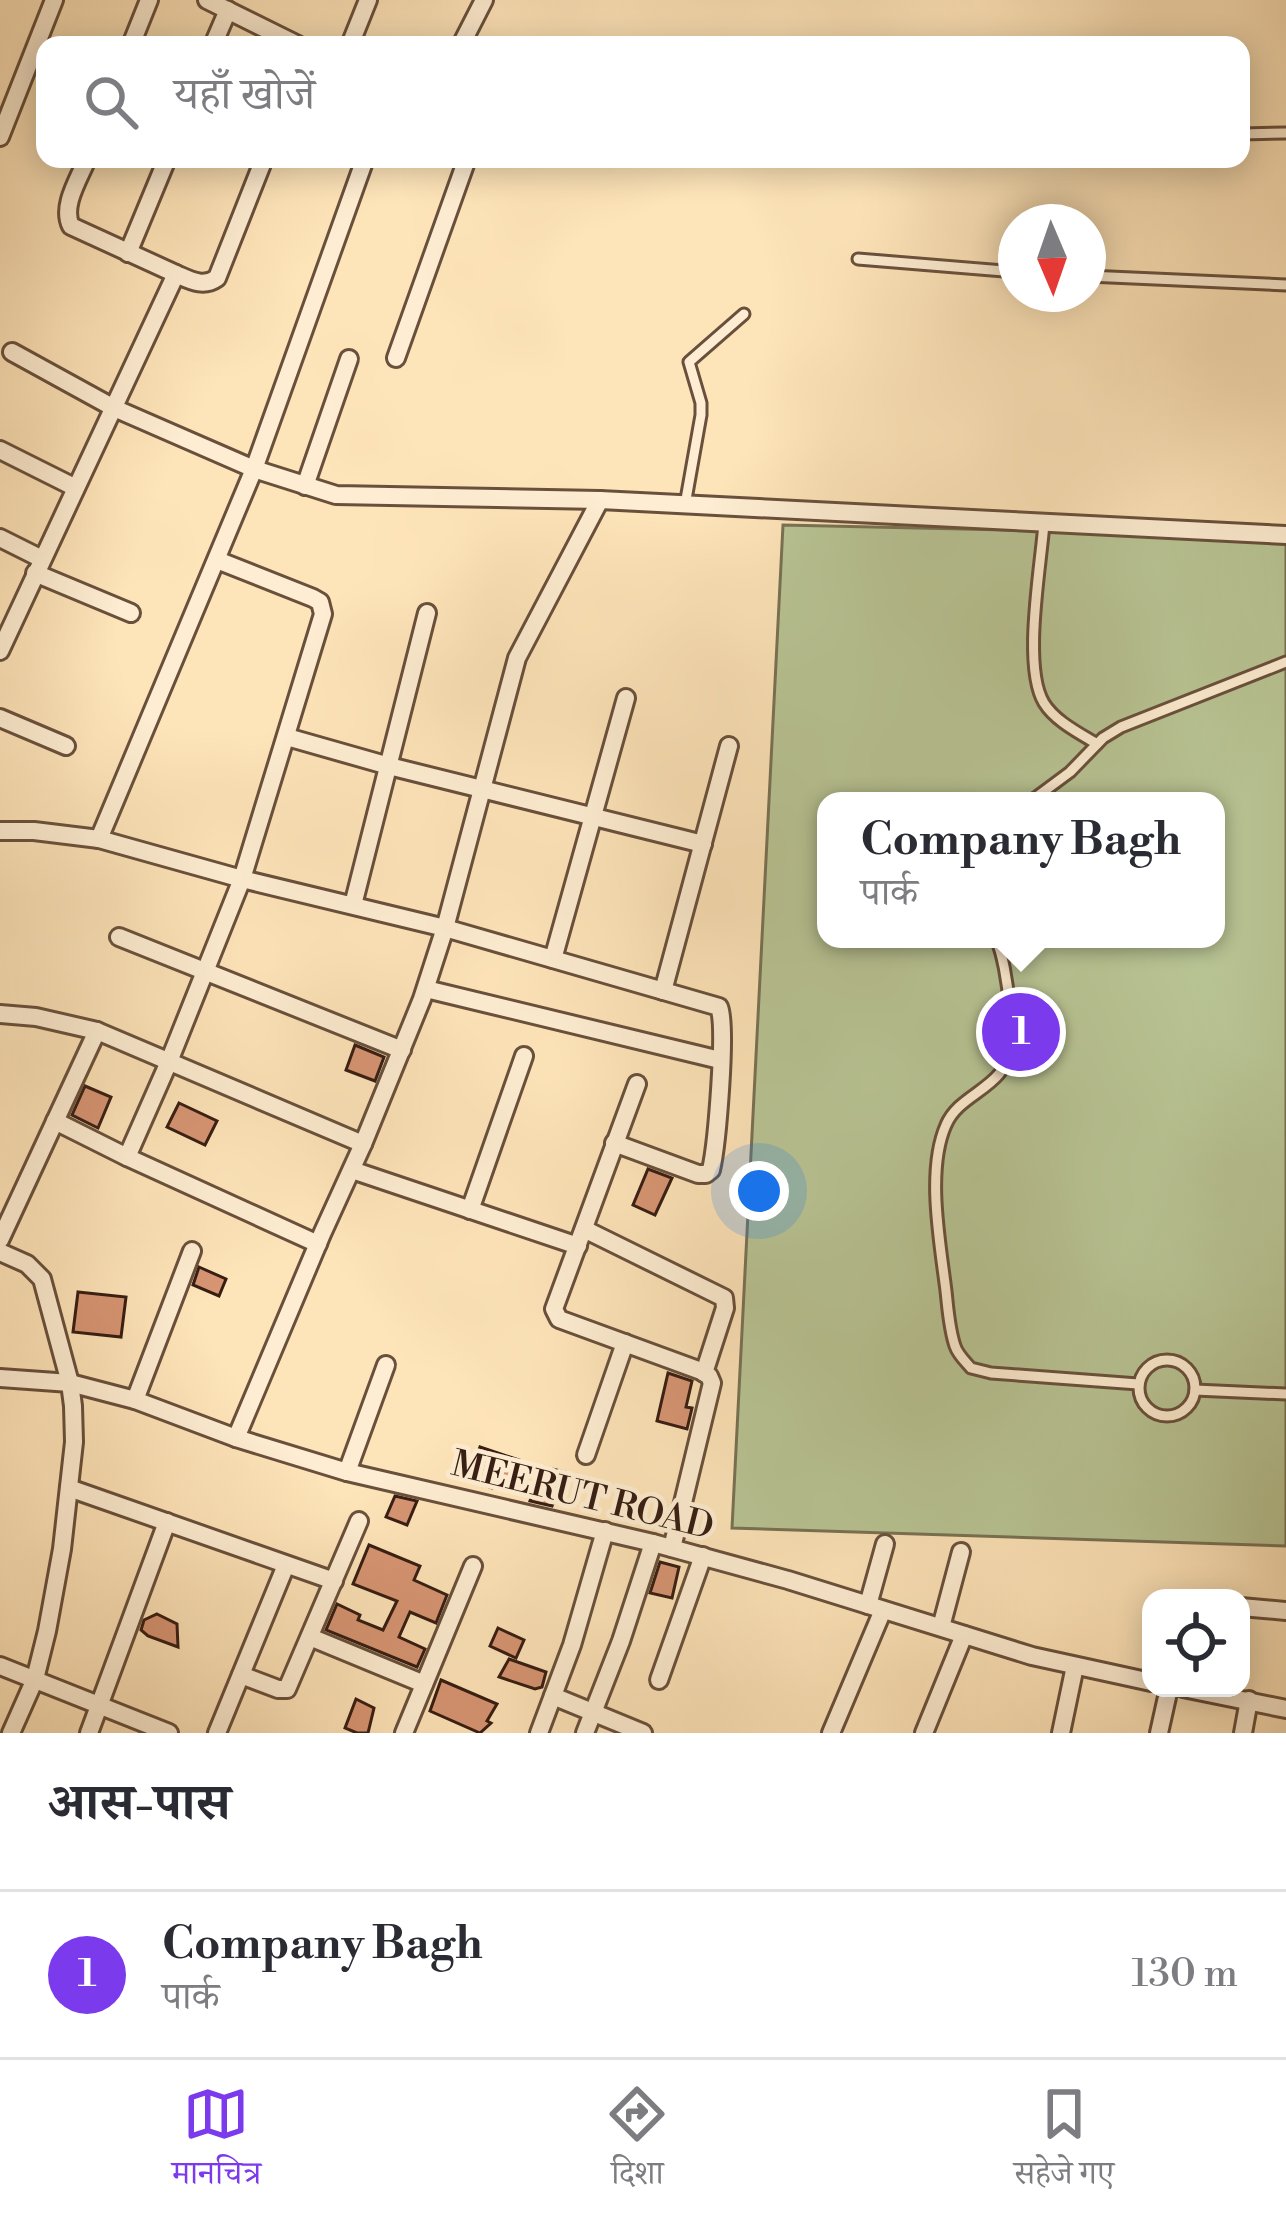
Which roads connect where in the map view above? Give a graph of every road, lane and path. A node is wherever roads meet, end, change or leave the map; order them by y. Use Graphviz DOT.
graph roads {
  1 [pos="54,0"];
  2 [pos="148,0"];
  3 [pos="207,0"];
  4 [pos="368,0"];
  5 [pos="484,0"];
  6 [pos="228,10"];
  7 [pos="40,36"];
  8 [pos="134,36"];
  9 [pos="217,36"];
  10 [pos="280,36"];
  11 [pos="354,36"];
  12 [pos="465,36"];
  13 [pos="36,46"];
  14 [pos="1250,134"];
  15 [pos="1286,134"];
  16 [pos="0,137"];
  17 [pos="84,168"];
  18 [pos="163,168"];
  19 [pos="260,168"];
  20 [pos="362,168"];
  21 [pos="464,168"];
  22 [pos="128,253"];
  23 [pos="857,259"];
  24 [pos="998,271"];
  25 [pos="176,274"];
  26 [pos="1106,277"];
  27 [pos="1286,285"];
  28 [pos="744,314"];
  29 [pos="12,352"];
  30 [pos="396,358"];
  31 [pos="349,359"];
  32 [pos="114,408"];
  33 [pos="0,450"];
  34 [pos="254,469"];
  35 [pos="305,486"];
  36 [pos="74,488"];
  37 [pos="600,500"];
  38 [pos="685,505"];
  39 [pos="1044,523"];
  40 [pos="1286,535"];
  41 [pos="0,538"];
  42 [pos="218,560"];
  43 [pos="39,566"];
  44 [pos="131,613"];
  45 [pos="427,613"];
  46 [pos="6,623"];
  47 [pos="0,651"];
  48 [pos="1286,662"];
  49 [pos="626,698"];
  50 [pos="0,718"];
  51 [pos="287,737"];
  52 [pos="1097,745"];
  53 [pos="66,746"];
  54 [pos="729,746"];
  55 [pos="389,766"];
  56 [pos="481,789"];
  57 [pos="1043,792"];
  58 [pos="592,817"];
  59 [pos="0,831"];
  60 [pos="99,839"];
  61 [pos="704,844"];
  62 [pos="242,879"];
  63 [pos="353,905"];
  64 [pos="445,928"];
  65 [pos="118,937"];
  66 [pos="1000,948"];
  67 [pos="553,959"];
  68 [pos="206,971"];
  69 [pos="426,988"];
  70 [pos="663,991"];
  71 [pos="0,1014"];
  72 [pos="97,1031"];
  73 [pos="403,1050"];
  74 [pos="524,1056"];
  75 [pos="720,1060"];
  76 [pos="168,1064"];
  77 [pos="637,1084"];
  78 [pos="55,1121"];
  79 [pos="614,1143"];
  80 [pos="363,1144"];
  81 [pos="127,1157"];
  82 [pos="352,1170"];
  83 [pos="470,1210"];
  84 [pos="581,1237"];
  85 [pos="0,1240"];
  86 [pos="318,1244"];
  87 [pos="192,1251"];
  88 [pos="0,1252"];
  89 [pos="625,1343"];
  90 [pos="386,1364"];
  91 [pos="704,1373"];
  92 [pos="0,1378"];
  93 [pos="70,1384"];
  94 [pos="1138,1384"];
  95 [pos="1195,1390"];
  96 [pos="1286,1394"];
  97 [pos="135,1400"];
  98 [pos="236,1438"];
  99 [pos="586,1455"];
  100 [pos="347,1472"];
  101 [pos="70,1488"];
  102 [pos="359,1520"];
  103 [pos="166,1522"];
  104 [pos="604,1531"];
  105 [pos="885,1544"];
  106 [pos="663,1546"];
  107 [pos="962,1552"];
  108 [pos="703,1556"];
  109 [pos="286,1565"];
  110 [pos="473,1566"];
  111 [pos="334,1581"];
  112 [pos="875,1607"];
  113 [pos="1250,1608"];
  114 [pos="1286,1611"];
  115 [pos="940,1627"];
  116 [pos="964,1634"];
  117 [pos="310,1637"];
  118 [pos="0,1666"];
  119 [pos="1075,1666"];
  120 [pos="241,1675"];
  121 [pos="34,1679"];
  122 [pos="659,1680"];
  123 [pos="1142,1680"];
  124 [pos="424,1684"];
  125 [pos="554,1696"];
  126 [pos="1167,1697"];
  127 [pos="1234,1697"];
  128 [pos="1249,1700"];
  129 [pos="99,1706"];
  130 [pos="1286,1709"];
  131 [pos="593,1712"];
  132 [pos="11,1733"];
  133 [pos="89,1733"];
  134 [pos="169,1733"];
  135 [pos="217,1733"];
  136 [pos="404,1733"];
  137 [pos="538,1733"];
  138 [pos="584,1733"];
  139 [pos="643,1733"];
  140 [pos="831,1733"];
  141 [pos="923,1733"];
  142 [pos="1061,1733"];
  143 [pos="1159,1733"];
  144 [pos="1243,1733"];
  1 -- 7 [label="street"];
  2 -- 8 [label="street"];
  3 -- 6 [label="street"];
  4 -- 11 [label="street"];
  5 -- 12 [label="street"];
  6 -- 9 [label="street"];
  6 -- 10 [label="street"];
  13 -- 16 [label="street"];
  14 -- 15 [label="lane"];
  17 -- 22 [label="street"];
  18 -- 22 [label="street"];
  19 -- 25 [label="street"];
  20 -- 34 [label="street"];
  21 -- 30 [label="street"];
  22 -- 25 [label="street"];
  23 -- 24 [label="lane"];
  25 -- 32 [label="street"];
  26 -- 27 [label="lane"];
  28 -- 38 [label="lane"];
  29 -- 32 [label="street"];
  31 -- 35 [label="street"];
  32 -- 34 [label="street"];
  32 -- 36 [label="street"];
  33 -- 36 [label="street"];
  34 -- 35 [label="street"];
  34 -- 42 [label="street"];
  35 -- 37 [label="street"];
  36 -- 43 [label="street"];
  37 -- 38 [label="street"];
  37 -- 56 [label="street"];
  38 -- 39 [label="street"];
  39 -- 40 [label="street"];
  39 -- 52 [label="lane"];
  41 -- 43 [label="street"];
  42 -- 51 [label="street"];
  42 -- 60 [label="street"];
  43 -- 44 [label="street"];
  43 -- 46 [label="street"];
  45 -- 55 [label="street"];
  46 -- 47 [label="street"];
  48 -- 52 [label="lane"];
  49 -- 58 [label="street"];
  50 -- 53 [label="street"];
  51 -- 55 [label="street"];
  51 -- 62 [label="street"];
  52 -- 57 [label="lane"];
  54 -- 61 [label="street"];
  55 -- 56 [label="street"];
  55 -- 63 [label="street"];
  56 -- 58 [label="street"];
  56 -- 64 [label="street"];
  58 -- 61 [label="street"];
  58 -- 67 [label="street"];
  59 -- 60 [label="street"];
  60 -- 62 [label="street"];
  61 -- 70 [label="street"];
  62 -- 63 [label="street"];
  62 -- 68 [label="street"];
  63 -- 64 [label="street"];
  64 -- 67 [label="street"];
  64 -- 69 [label="street"];
  65 -- 68 [label="street"];
  66 -- 94 [label="lane"];
  67 -- 70 [label="street"];
  68 -- 73 [label="street"];
  68 -- 76 [label="street"];
  69 -- 73 [label="street"];
  69 -- 75 [label="street"];
  70 -- 75 [label="street"];
  71 -- 72 [label="street"];
  72 -- 76 [label="street"];
  72 -- 78 [label="street"];
  73 -- 80 [label="street"];
  74 -- 83 [label="street"];
  75 -- 79 [label="street"];
  76 -- 80 [label="street"];
  76 -- 81 [label="street"];
  77 -- 79 [label="street"];
  78 -- 81 [label="street"];
  78 -- 85 [label="street"];
  79 -- 84 [label="street"];
  80 -- 82 [label="street"];
  81 -- 86 [label="street"];
  82 -- 83 [label="street"];
  82 -- 86 [label="street"];
  83 -- 84 [label="street"];
  84 -- 89 [label="street"];
  84 -- 91 [label="street"];
  86 -- 98 [label="street"];
  87 -- 97 [label="street"];
  88 -- 93 [label="street"];
  89 -- 91 [label="street"];
  89 -- 99 [label="street"];
  90 -- 100 [label="street"];
  91 -- 106 [label="street"];
  92 -- 93 [label="street, MEERUT ROAD"];
  93 -- 97 [label="street, MEERUT ROAD"];
  93 -- 101 [label="street"];
  94 -- 95 [label="lane"];
  94 -- 95 [label="lane"];
  95 -- 96 [label="lane"];
  97 -- 98 [label="street, MEERUT ROAD"];
  98 -- 100 [label="street, MEERUT ROAD"];
  100 -- 104 [label="street, MEERUT ROAD"];
  101 -- 103 [label="street"];
  101 -- 121 [label="street"];
  102 -- 111 [label="street"];
  103 -- 109 [label="street"];
  103 -- 129 [label="street"];
  104 -- 106 [label="street, MEERUT ROAD"];
  104 -- 125 [label="street"];
  105 -- 112 [label="street"];
  106 -- 108 [label="street, MEERUT ROAD"];
  106 -- 131 [label="street"];
  107 -- 115 [label="street"];
  108 -- 112 [label="street, MEERUT ROAD"];
  108 -- 122 [label="street"];
  109 -- 111 [label="street"];
  109 -- 120 [label="street"];
  110 -- 124 [label="street"];
  111 -- 117 [label="street"];
  112 -- 115 [label="street, MEERUT ROAD"];
  112 -- 140 [label="street"];
  113 -- 114 [label="street"];
  115 -- 116 [label="street, MEERUT ROAD"];
  116 -- 119 [label="street, MEERUT ROAD"];
  116 -- 141 [label="street"];
  117 -- 120 [label="street"];
  117 -- 124 [label="street"];
  118 -- 121 [label="street"];
  119 -- 123 [label="street, MEERUT ROAD"];
  119 -- 142 [label="street"];
  120 -- 135 [label="street"];
  121 -- 129 [label="street"];
  121 -- 132 [label="street"];
  124 -- 136 [label="street"];
  125 -- 131 [label="street"];
  125 -- 137 [label="street"];
  126 -- 143 [label="street"];
  127 -- 128 [label="street"];
  128 -- 130 [label="street"];
  128 -- 144 [label="street"];
  129 -- 133 [label="street"];
  129 -- 134 [label="street"];
  131 -- 138 [label="street"];
  131 -- 139 [label="street"];
}
